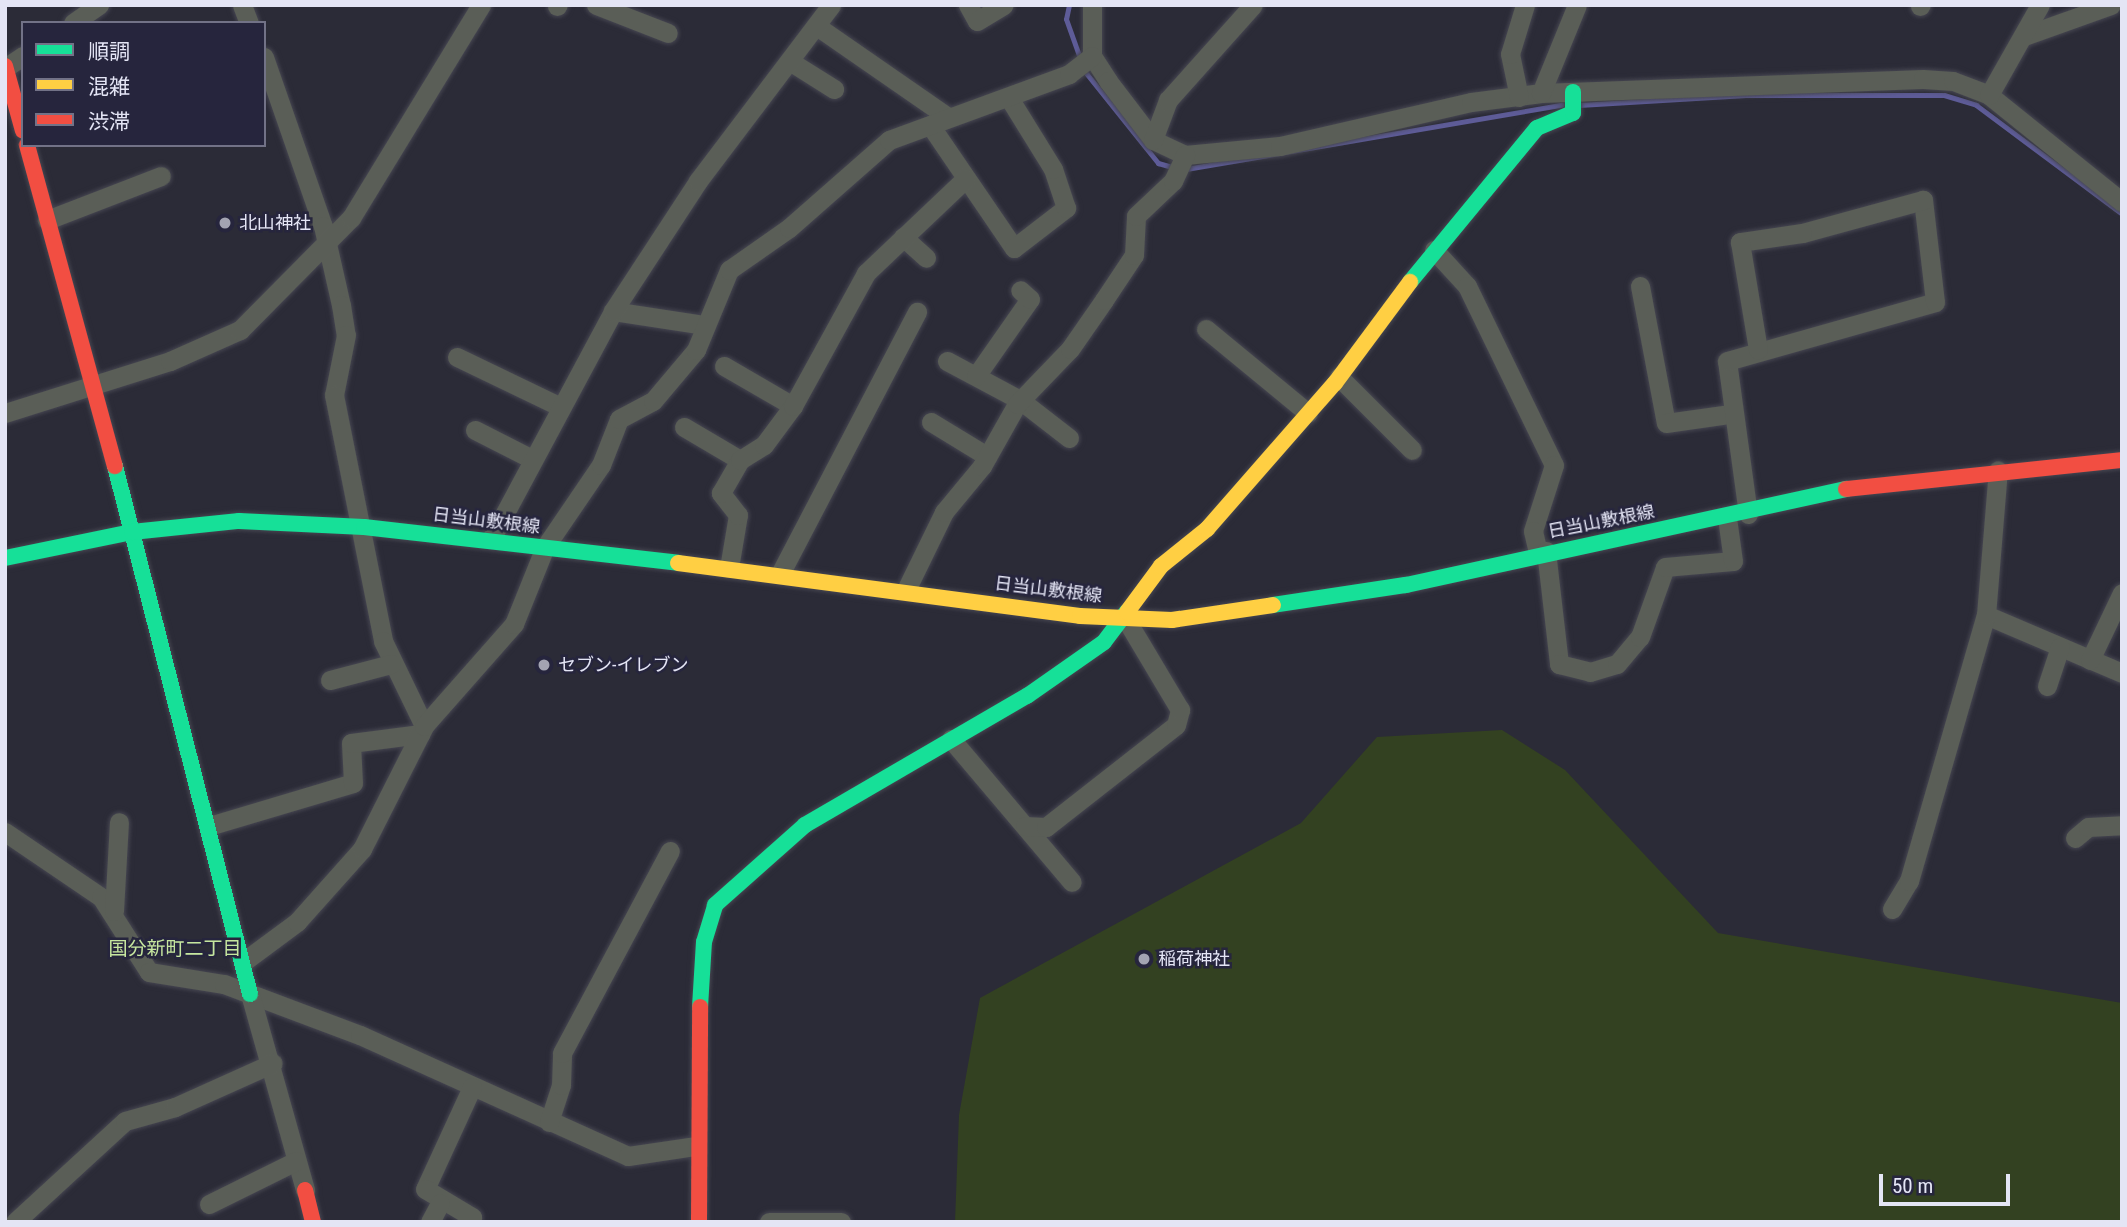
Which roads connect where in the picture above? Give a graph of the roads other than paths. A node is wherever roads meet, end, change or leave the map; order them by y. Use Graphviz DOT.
graph roads {
  1 [pos="242,5"];
  2 [pos="481,5"];
  3 [pos="596,5"];
  4 [pos="831,5"];
  5 [pos="968,5"];
  6 [pos="1003,5"];
  7 [pos="1092,5"];
  8 [pos="1253,5"];
  9 [pos="1525,5"];
  10 [pos="1577,5"];
  11 [pos="2040,5"];
  12 [pos="2111,5"];
  13 [pos="249,21"];
  14 [pos="818,27"];
  15 [pos="668,33"];
  16 [pos="2024,36"];
  17 [pos="1092,56"];
  18 [pos="21,57"];
  19 [pos="791,62"];
  20 [pos="266,63"];
  21 [pos="5,67"];
  22 [pos="834,89"];
  23 [pos="1541,93"];
  24 [pos="1989,95"];
  25 [pos="1519,97"];
  26 [pos="1009,98"];
  27 [pos="1573,101"];
  28 [pos="939,121"];
  29 [pos="21,124"];
  30 [pos="1153,140"];
  31 [pos="28,147"];
  32 [pos="1183,158"];
  33 [pos="161,176"];
  34 [pos="965,179"];
  35 [pos="2122,202"];
  36 [pos="47,220"];
  37 [pos="903,237"];
  38 [pos="325,240"];
  39 [pos="1434,250"];
  40 [pos="926,258"];
  41 [pos="1640,286"];
  42 [pos="1020,290"];
  43 [pos="613,311"];
  44 [pos="917,312"];
  45 [pos="704,325"];
  46 [pos="1206,328"];
  47 [pos="1758,349"];
  48 [pos="457,357"];
  49 [pos="947,361"];
  50 [pos="724,366"];
  51 [pos="976,376"];
  52 [pos="1339,377"];
  53 [pos="94,382"];
  54 [pos="1020,400"];
  55 [pos="559,406"];
  56 [pos="793,406"];
  57 [pos="5,413"];
  58 [pos="1308,413"];
  59 [pos="1730,414"];
  60 [pos="931,422"];
  61 [pos="684,427"];
  62 [pos="475,430"];
  63 [pos="1069,439"];
  64 [pos="1412,450"];
  65 [pos="987,456"];
  66 [pos="532,459"];
  67 [pos="740,460"];
  68 [pos="2122,460"];
  69 [pos="1998,470"];
  70 [pos="1748,514"];
  71 [pos="1727,517"];
  72 [pos="364,527"];
  73 [pos="132,532"];
  74 [pos="491,539"];
  75 [pos="545,547"];
  76 [pos="1542,552"];
  77 [pos="5,558"];
  78 [pos="729,568"];
  79 [pos="780,574"];
  80 [pos="906,590"];
  81 [pos="2122,593"];
  82 [pos="1986,615"];
  83 [pos="1124,616"];
  84 [pos="2060,648"];
  85 [pos="2090,660"];
  86 [pos="391,664"];
  87 [pos="2122,673"];
  88 [pos="330,680"];
  89 [pos="2047,686"];
  90 [pos="422,730"];
  91 [pos="951,739"];
  92 [pos="119,822"];
  93 [pos="2122,825"];
  94 [pos="209,826"];
  95 [pos="1025,826"];
  96 [pos="5,832"];
  97 [pos="2075,838"];
  98 [pos="670,851"];
  99 [pos="1072,882"];
  100 [pos="1892,909"];
  101 [pos="114,911"];
  102 [pos="243,961"];
  103 [pos="250,994"];
  104 [pos="273,1063"];
  105 [pos="472,1087"];
  106 [pos="549,1122"];
  107 [pos="696,1146"];
  108 [pos="296,1161"];
  109 [pos="304,1190"];
  110 [pos="440,1203"];
  111 [pos="209,1204"];
  112 [pos="472,1217"];
  113 [pos="15,1222"];
  114 [pos="313,1222"];
  115 [pos="430,1222"];
  116 [pos="699,1222"];
  117 [pos="769,1222"];
  118 [pos="841,1222"];
  1 -- 13 [label="street"];
  2 -- 38 [label="street"];
  3 -- 15 [label="street"];
  4 -- 14 [label="street"];
  5 -- 6 [label="street"];
  7 -- 17 [label="street"];
  8 -- 30 [label="street"];
  9 -- 25 [label="street"];
  10 -- 23 [label="street"];
  11 -- 16 [label="street"];
  12 -- 16 [label="street"];
  14 -- 19 [label="street"];
  14 -- 28 [label="street"];
  16 -- 24 [label="street"];
  17 -- 26 [label="street"];
  17 -- 30 [label="street"];
  18 -- 21 [label="street"];
  19 -- 22 [label="street"];
  19 -- 43 [label="street"];
  20 -- 38 [label="street"];
  21 -- 29 [label="street"];
  23 -- 25 [label="street"];
  23 -- 27 [label="street"];
  24 -- 27 [label="street"];
  24 -- 35 [label="street"];
  25 -- 32 [label="street"];
  26 -- 28 [label="street"];
  26 -- 34 [label="street"];
  27 -- 39 [label="street"];
  28 -- 34 [label="street"];
  28 -- 45 [label="street"];
  30 -- 32 [label="street"];
  31 -- 36 [label="street"];
  32 -- 54 [label="street"];
  33 -- 36 [label="street"];
  34 -- 37 [label="street"];
  36 -- 53 [label="street"];
  37 -- 40 [label="street"];
  37 -- 56 [label="street"];
  38 -- 53 [label="street"];
  38 -- 72 [label="street"];
  39 -- 52 [label="street"];
  39 -- 76 [label="street"];
  41 -- 59 [label="street"];
  42 -- 51 [label="street"];
  43 -- 45 [label="street"];
  43 -- 55 [label="street"];
  44 -- 79 [label="street"];
  45 -- 75 [label="street"];
  46 -- 58 [label="street"];
  47 -- 47 [label="street"];
  47 -- 59 [label="street"];
  48 -- 55 [label="street"];
  49 -- 51 [label="street"];
  50 -- 56 [label="street"];
  51 -- 54 [label="street"];
  52 -- 58 [label="street"];
  52 -- 64 [label="street"];
  53 -- 57 [label="street"];
  53 -- 73 [label="street"];
  54 -- 63 [label="street"];
  54 -- 65 [label="street"];
  55 -- 66 [label="street"];
  56 -- 67 [label="street"];
  58 -- 83 [label="street"];
  59 -- 70 [label="street"];
  60 -- 65 [label="street"];
  61 -- 67 [label="street"];
  62 -- 66 [label="street"];
  65 -- 80 [label="street"];
  66 -- 74 [label="street"];
  67 -- 78 [label="street"];
  68 -- 69 [label="street, 日当山敷根線"];
  69 -- 70 [label="street, 日当山敷根線"];
  69 -- 82 [label="street"];
  70 -- 71 [label="street, 日当山敷根線"];
  71 -- 76 [label="street, 日当山敷根線"];
  71 -- 76 [label="street"];
  72 -- 73 [label="street, 日当山敷根線"];
  72 -- 74 [label="street, 日当山敷根線"];
  72 -- 86 [label="street"];
  73 -- 77 [label="street, 日当山敷根線"];
  73 -- 94 [label="street"];
  74 -- 75 [label="street, 日当山敷根線"];
  75 -- 78 [label="street, 日当山敷根線"];
  75 -- 90 [label="street"];
  76 -- 83 [label="street, 日当山敷根線"];
  78 -- 79 [label="street, 日当山敷根線"];
  79 -- 80 [label="street, 日当山敷根線"];
  80 -- 83 [label="street, 日当山敷根線"];
  81 -- 85 [label="street"];
  82 -- 84 [label="street"];
  82 -- 100 [label="street"];
  83 -- 91 [label="street"];
  83 -- 95 [label="street"];
  84 -- 85 [label="street"];
  84 -- 89 [label="street"];
  85 -- 87 [label="street"];
  86 -- 88 [label="street"];
  86 -- 90 [label="street"];
  90 -- 94 [label="street"];
  90 -- 102 [label="street"];
  91 -- 95 [label="street"];
  91 -- 107 [label="street"];
  92 -- 101 [label="street"];
  93 -- 97 [label="street"];
  94 -- 102 [label="street"];
  95 -- 99 [label="street"];
  96 -- 101 [label="street"];
  98 -- 106 [label="street"];
  101 -- 103 [label="street"];
  102 -- 103 [label="street"];
  103 -- 104 [label="street"];
  103 -- 105 [label="street"];
  104 -- 108 [label="street"];
  104 -- 113 [label="street"];
  105 -- 106 [label="street"];
  105 -- 110 [label="street"];
  106 -- 107 [label="street"];
  107 -- 116 [label="street"];
  108 -- 109 [label="street"];
  108 -- 111 [label="street"];
  109 -- 114 [label="street"];
  110 -- 112 [label="street"];
  110 -- 115 [label="street"];
  117 -- 118 [label="street"];
}
